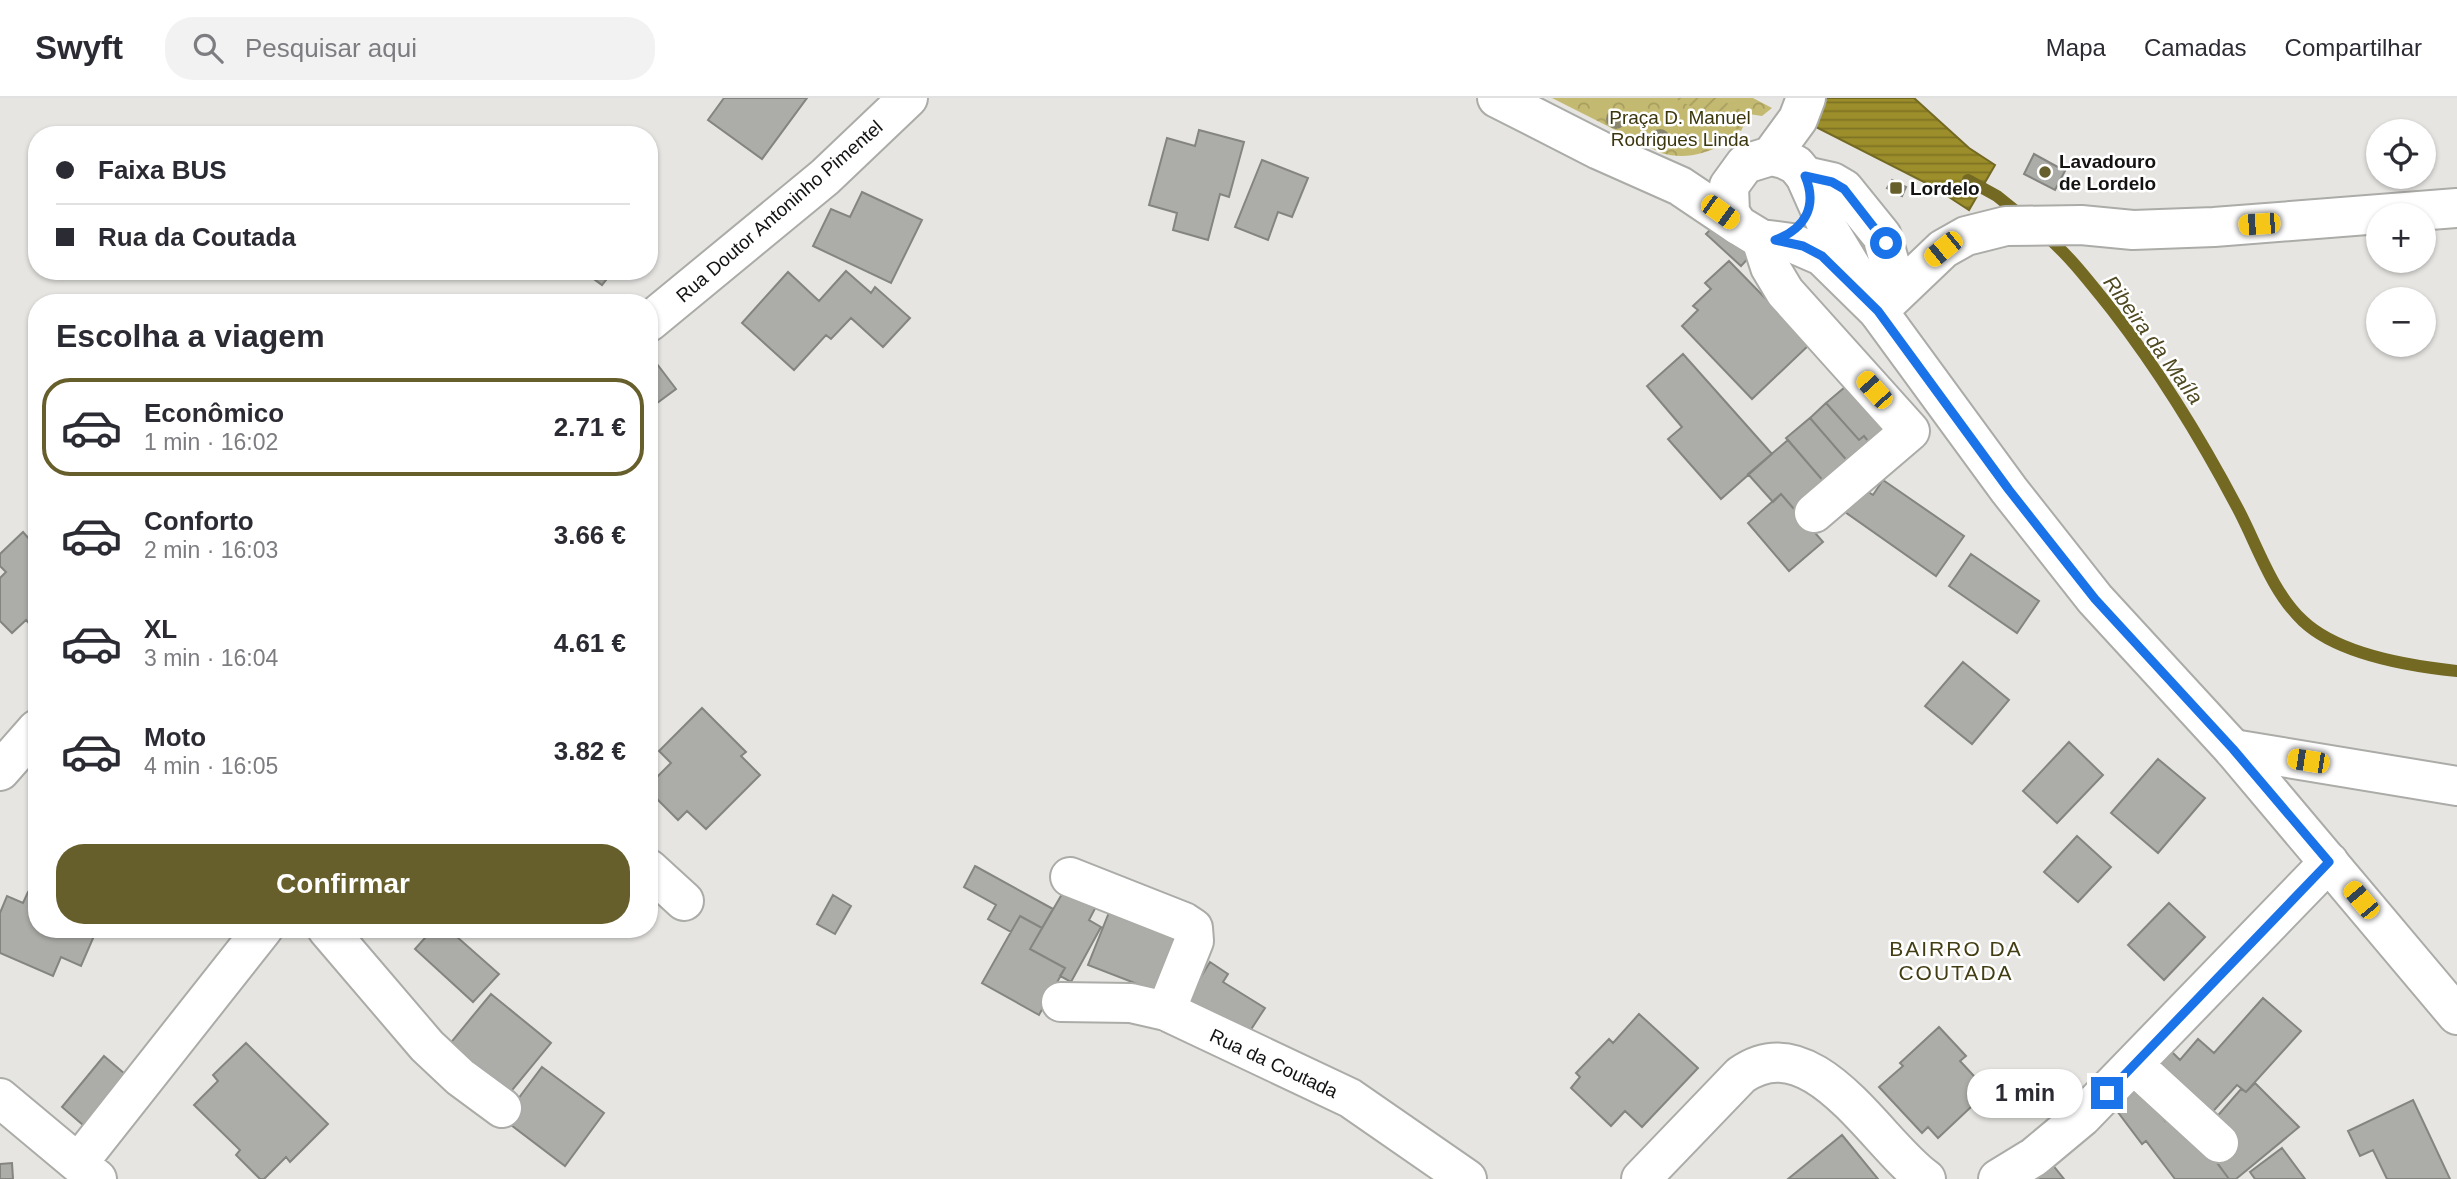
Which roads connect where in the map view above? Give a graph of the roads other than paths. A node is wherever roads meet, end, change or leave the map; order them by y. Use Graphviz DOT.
graph roads {
  1 [pos="908,98"];
  2 [pos="1497,98"];
  3 [pos="1802,108"];
  4 [pos="1639,167"];
  5 [pos="1785,170"];
  6 [pos="2457,208"];
  7 [pos="1758,234"];
  8 [pos="1878,311"];
  9 [pos="658,315"];
  10 [pos="1814,513"];
  11 [pos="28,739"];
  12 [pos="2233,749"];
  13 [pos="0,771"];
  14 [pos="2457,786"];
  15 [pos="2329,862"];
  16 [pos="658,877"];
  17 [pos="1070,877"];
  18 [pos="684,901"];
  19 [pos="256,938"];
  20 [pos="335,938"];
  21 [pos="1061,1002"];
  22 [pos="1166,1011"];
  23 [pos="2457,1015"];
  24 [pos="2134,1065"];
  25 [pos="0,1098"];
  26 [pos="502,1108"];
  27 [pos="45,1132"];
  28 [pos="0,1136"];
  29 [pos="2219,1143"];
  30 [pos="88,1170"];
  31 [pos="1467,1179"];
  32 [pos="1641,1179"];
  33 [pos="1926,1179"];
  34 [pos="1998,1179"];
  1 -- 9 [label="street, Rua Doutor Antoninho Pimentel"];
  2 -- 4 [label="street"];
  3 -- 5 [label="street"];
  4 -- 5 [label="street"];
  4 -- 7 [label="street"];
  5 -- 7 [label="street"];
  5 -- 7 [label="street"];
  5 -- 8 [label="street"];
  6 -- 8 [label="street"];
  7 -- 8 [label="street"];
  7 -- 10 [label="street"];
  8 -- 12 [label="street"];
  11 -- 13 [label="street"];
  12 -- 14 [label="street"];
  12 -- 15 [label="street"];
  15 -- 23 [label="street"];
  15 -- 24 [label="street"];
  16 -- 18 [label="street"];
  17 -- 22 [label="street"];
  19 -- 30 [label="street"];
  20 -- 26 [label="street"];
  21 -- 22 [label="street, Rua da Coutada"];
  22 -- 31 [label="street, Rua da Coutada"];
  24 -- 29 [label="street"];
  24 -- 34 [label="street"];
  25 -- 27 [label="street"];
  27 -- 28 [label="street"];
  27 -- 30 [label="street"];
  32 -- 33 [label="street"];
}
